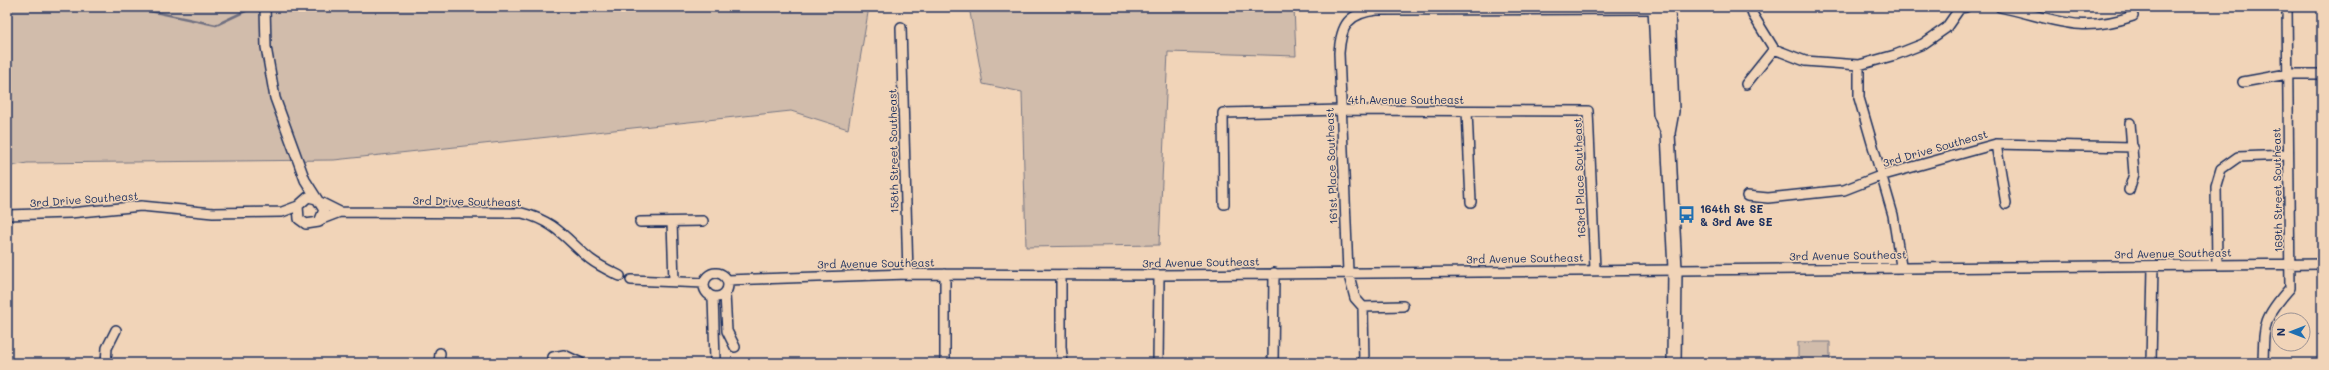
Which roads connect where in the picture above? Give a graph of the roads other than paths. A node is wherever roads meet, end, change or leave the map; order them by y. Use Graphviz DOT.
graph roads {
  1 [pos="265,7"];
  2 [pos="1751,7"];
  3 [pos="1960,7"];
  4 [pos="1966,7"];
  5 [pos="2000,7"];
  6 [pos="2287,7"];
  7 [pos="1456,8"];
  8 [pos="1562,8"];
  9 [pos="1660,8"];
  10 [pos="2030,10"];
  11 [pos="2133,16"];
  12 [pos="901,27"];
  13 [pos="1774,49"];
  14 [pos="1859,65"];
  15 [pos="2287,74"];
  16 [pos="2322,74"];
  17 [pos="2243,82"];
  18 [pos="1746,84"];
  19 [pos="1341,110"];
  20 [pos="1466,111"];
  21 [pos="1588,111"];
  22 [pos="2130,124"];
  23 [pos="1996,144"];
  24 [pos="2133,147"];
  25 [pos="2288,155"];
  26 [pos="1880,176"];
  27 [pos="305,180"];
  28 [pos="2129,190"];
  29 [pos="1748,196"];
  30 [pos="319,200"];
  31 [pos="1471,202"];
  32 [pos="299,204"];
  33 [pos="1224,204"];
  34 [pos="2006,204"];
  35 [pos="282,212"];
  36 [pos="340,212"];
  37 [pos="7,215"];
  38 [pos="322,219"];
  39 [pos="703,221"];
  40 [pos="302,222"];
  41 [pos="640,222"];
  42 [pos="672,222"];
  43 [pos="2291,264"];
  44 [pos="2322,264"];
  45 [pos="2217,265"];
  46 [pos="1901,266"];
  47 [pos="2153,266"];
  48 [pos="1595,269"];
  49 [pos="1675,269"];
  50 [pos="1348,272"];
  51 [pos="1274,273"];
  52 [pos="908,274"];
  53 [pos="945,274"];
  54 [pos="1061,275"];
  55 [pos="1159,275"];
  56 [pos="620,276"];
  57 [pos="631,280"];
  58 [pos="727,280"];
  59 [pos="674,281"];
  60 [pos="704,283"];
  61 [pos="725,294"];
  62 [pos="713,296"];
  63 [pos="1403,306"];
  64 [pos="1363,307"];
  65 [pos="116,330"];
  66 [pos="735,347"];
  67 [pos="440,352"];
  68 [pos="553,357"];
  69 [pos="715,360"];
  70 [pos="106,363"];
  71 [pos="439,363"];
  72 [pos="581,363"];
  73 [pos="945,363"];
  74 [pos="1064,363"];
  75 [pos="1158,363"];
  76 [pos="1273,363"];
  77 [pos="1364,363"];
  78 [pos="1674,363"];
  79 [pos="2151,363"];
  80 [pos="2263,363"];
  1 -- 27 [label="street"];
  2 -- 13 [label="street"];
  3 -- 4 [label="street"];
  3 -- 14 [label="street"];
  5 -- 10 [label="street"];
  6 -- 15 [label="street, 169th Street Southeast"];
  7 -- 8 [label="street"];
  7 -- 19 [label="street, 161st Place Southeast"];
  8 -- 9 [label="street"];
  9 -- 49 [label="main road"];
  10 -- 11 [label="street"];
  12 -- 52 [label="street, 158th Street Southeast"];
  13 -- 14 [label="street"];
  13 -- 18 [label="street"];
  14 -- 26 [label="street"];
  15 -- 16 [label="street"];
  15 -- 17 [label="street"];
  15 -- 25 [label="street, 169th Street Southeast"];
  19 -- 20 [label="street, 4th Avenue Southeast"];
  19 -- 33 [label="street, 4th Avenue Southeast"];
  19 -- 50 [label="street, 161st Place Southeast"];
  20 -- 21 [label="street, 4th Avenue Southeast"];
  20 -- 31 [label="street"];
  21 -- 48 [label="street, 163rd Place Southeast"];
  22 -- 24 [label="street"];
  23 -- 24 [label="street, 3rd Drive Southeast"];
  23 -- 26 [label="street, 3rd Drive Southeast"];
  23 -- 34 [label="street"];
  24 -- 28 [label="street"];
  25 -- 43 [label="street, 169th Street Southeast"];
  25 -- 45 [label="street"];
  26 -- 29 [label="street, 3rd Drive Southeast"];
  26 -- 46 [label="street"];
  27 -- 30 [label="street"];
  27 -- 32 [label="street"];
  30 -- 32 [label="street"];
  30 -- 36 [label="street, 3rd Drive Southeast"];
  30 -- 38 [label="street"];
  32 -- 35 [label="street, 3rd Drive Southeast"];
  32 -- 40 [label="street"];
  35 -- 37 [label="street, 3rd Drive Southeast"];
  35 -- 40 [label="street, 3rd Drive Southeast"];
  36 -- 38 [label="street, 3rd Drive Southeast"];
  36 -- 56 [label="street, 3rd Drive Southeast"];
  38 -- 40 [label="street"];
  39 -- 42 [label="street"];
  41 -- 42 [label="street"];
  42 -- 59 [label="street"];
  43 -- 44 [label="street, 3rd Avenue Southeast"];
  43 -- 45 [label="street, 3rd Avenue Southeast"];
  43 -- 80 [label="street, 169th Street Southeast"];
  45 -- 47 [label="street, 3rd Avenue Southeast"];
  46 -- 47 [label="street, 3rd Avenue Southeast"];
  46 -- 49 [label="street, 3rd Avenue Southeast"];
  47 -- 79 [label="street"];
  48 -- 49 [label="street, 3rd Avenue Southeast"];
  48 -- 50 [label="street, 3rd Avenue Southeast"];
  49 -- 78 [label="main road"];
  50 -- 51 [label="street, 3rd Avenue Southeast"];
  50 -- 64 [label="street, 161st Place Southeast"];
  51 -- 55 [label="street, 3rd Avenue Southeast"];
  51 -- 76 [label="street"];
  52 -- 53 [label="street, 3rd Avenue Southeast"];
  52 -- 58 [label="street, 3rd Avenue Southeast"];
  53 -- 54 [label="street, 3rd Avenue Southeast"];
  53 -- 73 [label="street"];
  54 -- 55 [label="street, 3rd Avenue Southeast"];
  54 -- 74 [label="street"];
  55 -- 75 [label="street"];
  57 -- 59 [label="street"];
  58 -- 60 [label="street"];
  58 -- 61 [label="street"];
  59 -- 60 [label="street"];
  60 -- 62 [label="street"];
  61 -- 62 [label="street"];
  61 -- 66 [label="street"];
  62 -- 69 [label="street"];
  63 -- 64 [label="street"];
  64 -- 77 [label="street"];
  65 -- 70 [label="street"];
  67 -- 71 [label="street"];
  68 -- 72 [label="street"];
}
